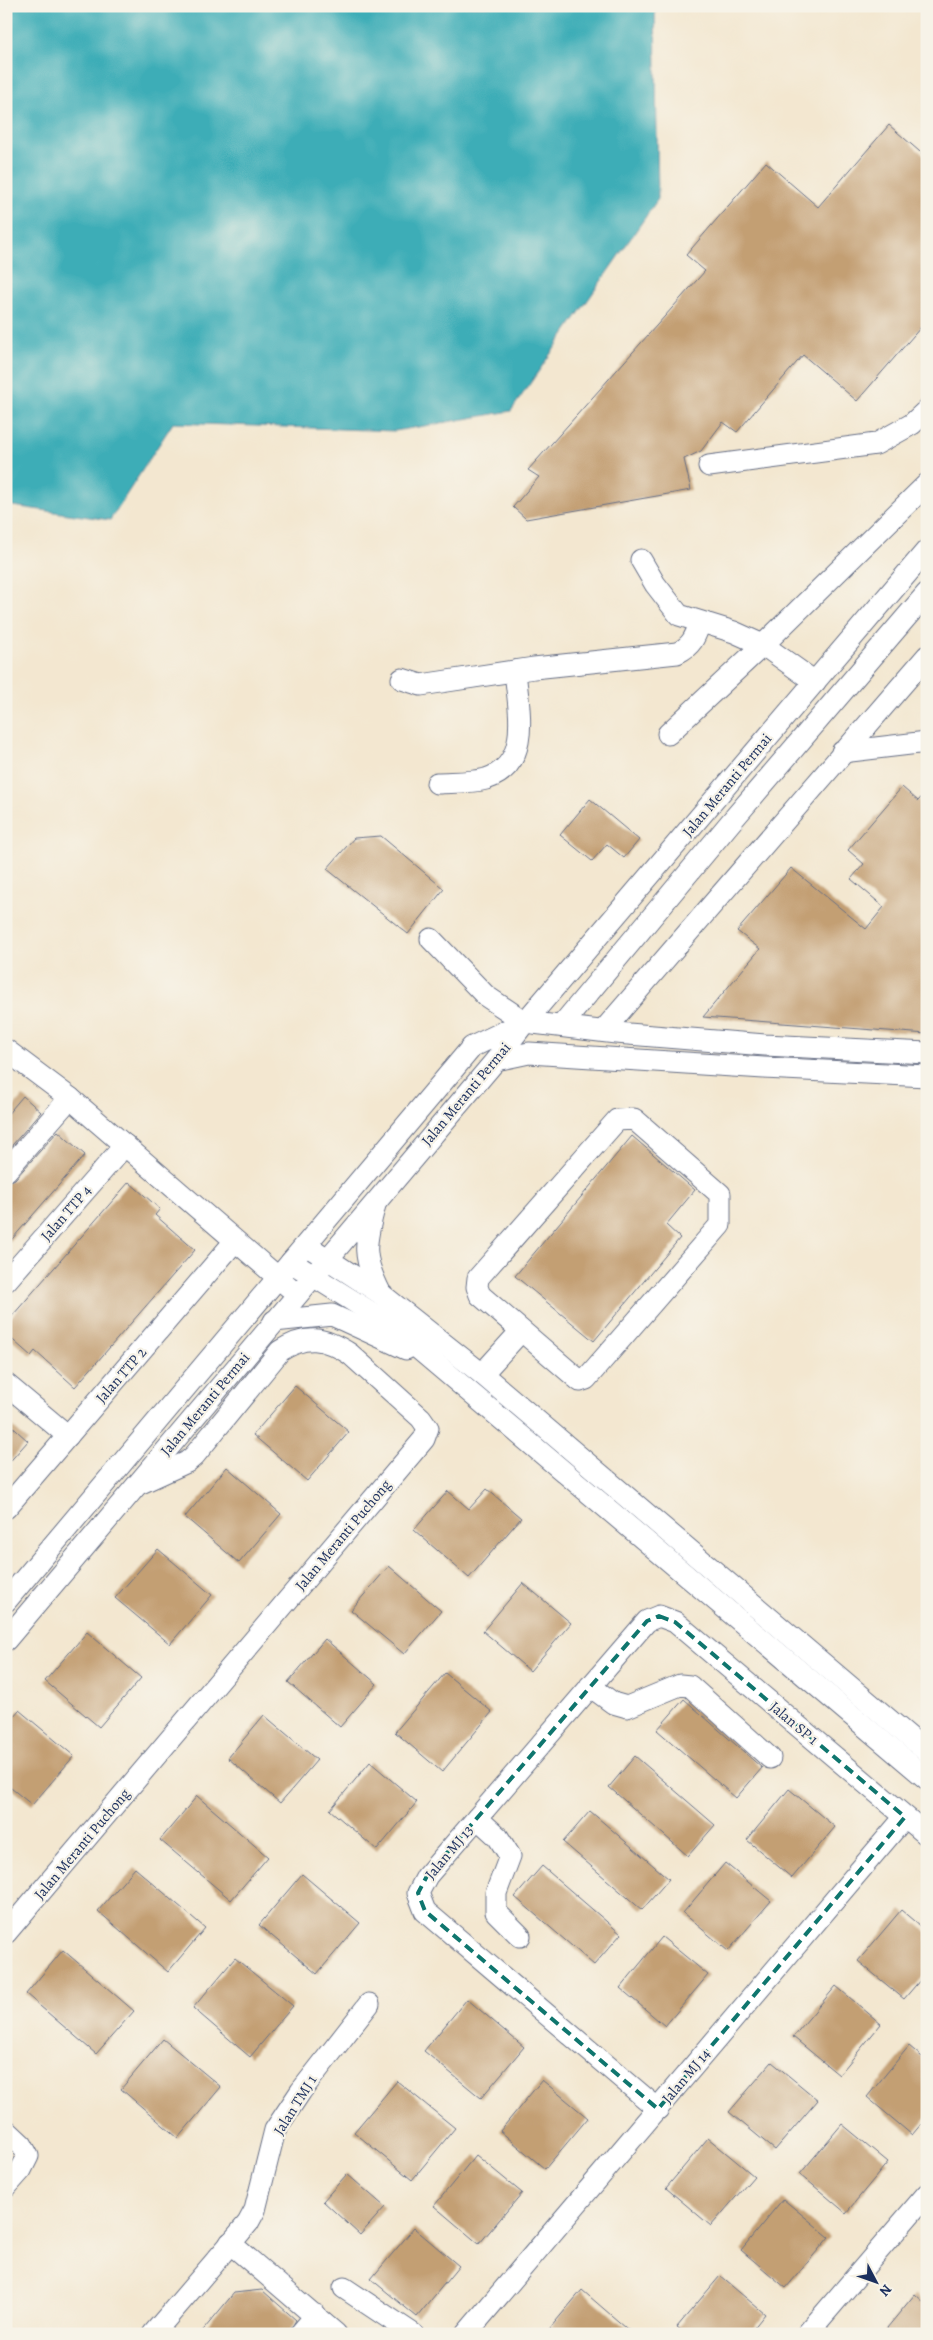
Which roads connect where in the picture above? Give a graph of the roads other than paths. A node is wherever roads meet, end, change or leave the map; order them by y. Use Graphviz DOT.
graph roads {
  1 [pos="927,410"];
  2 [pos="709,466"];
  3 [pos="927,484"];
  4 [pos="927,550"];
  5 [pos="641,560"];
  6 [pos="927,594"];
  7 [pos="700,623"];
  8 [pos="763,646"];
  9 [pos="927,656"];
  10 [pos="515,671"];
  11 [pos="402,679"];
  12 [pos="815,682"];
  13 [pos="668,734"];
  14 [pos="927,742"];
  15 [pos="842,752"];
  16 [pos="436,783"];
  17 [pos="431,939"];
  18 [pos="525,1022"];
  19 [pos="561,1026"];
  20 [pos="602,1031"];
  21 [pos="7,1053"];
  22 [pos="927,1053"];
  23 [pos="496,1060"];
  24 [pos="927,1076"];
  25 [pos="70,1098"];
  26 [pos="125,1145"];
  27 [pos="6,1171"];
  28 [pos="377,1198"];
  29 [pos="235,1241"];
  30 [pos="306,1245"];
  31 [pos="327,1258"];
  32 [pos="285,1270"];
  33 [pos="312,1275"];
  34 [pos="6,1281"];
  35 [pos="296,1294"];
  36 [pos="382,1294"];
  37 [pos="274,1321"];
  38 [pos="521,1331"];
  39 [pos="436,1363"];
  40 [pos="482,1374"];
  41 [pos="6,1384"];
  42 [pos="68,1436"];
  43 [pos="136,1485"];
  44 [pos="6,1508"];
  45 [pos="6,1601"];
  46 [pos="659,1616"];
  47 [pos="6,1640"];
  48 [pos="590,1686"];
  49 [pos="927,1752"];
  50 [pos="770,1758"];
  51 [pos="927,1779"];
  52 [pos="905,1817"];
  53 [pos="477,1818"];
  54 [pos="927,1836"];
  55 [pos="6,1933"];
  56 [pos="520,1936"];
  57 [pos="369,2004"];
  58 [pos="658,2109"];
  59 [pos="6,2130"];
  60 [pos="6,2188"];
  61 [pos="927,2194"];
  62 [pos="230,2243"];
  63 [pos="344,2288"];
  64 [pos="316,2315"];
  65 [pos="153,2334"];
  66 [pos="300,2334"];
  67 [pos="336,2334"];
  68 [pos="414,2334"];
  69 [pos="466,2334"];
  70 [pos="807,2334"];
  1 -- 2 [label="street"];
  3 -- 8 [label="street"];
  4 -- 12 [label="street, Jalan Meranti Permai"];
  5 -- 7 [label="street"];
  6 -- 19 [label="street, Jalan Meranti Permai"];
  7 -- 8 [label="street"];
  7 -- 10 [label="street"];
  8 -- 12 [label="street"];
  8 -- 13 [label="street"];
  9 -- 15 [label="street"];
  10 -- 11 [label="street"];
  10 -- 16 [label="street"];
  12 -- 18 [label="street, Jalan Meranti Permai"];
  14 -- 15 [label="street"];
  15 -- 20 [label="street"];
  17 -- 18 [label="street"];
  18 -- 19 [label="street"];
  18 -- 23 [label="street, Jalan Meranti Permai"];
  18 -- 30 [label="street"];
  19 -- 20 [label="street"];
  20 -- 22 [label="street"];
  21 -- 25 [label="street"];
  23 -- 24 [label="street"];
  23 -- 28 [label="street, Jalan Meranti Permai"];
  25 -- 26 [label="street"];
  25 -- 27 [label="street"];
  26 -- 29 [label="street"];
  26 -- 34 [label="street, Jalan TTP 4"];
  28 -- 31 [label="street, Jalan Meranti Permai"];
  28 -- 36 [label="street"];
  29 -- 32 [label="street"];
  29 -- 42 [label="street, Jalan TTP 2"];
  30 -- 31 [label="street"];
  30 -- 32 [label="street"];
  31 -- 33 [label="street, Jalan Meranti Permai"];
  31 -- 36 [label="street"];
  32 -- 33 [label="street"];
  32 -- 35 [label="street"];
  32 -- 45 [label="street"];
  33 -- 35 [label="street, Jalan Meranti Permai"];
  33 -- 39 [label="street"];
  35 -- 37 [label="street, Jalan Meranti Permai"];
  36 -- 40 [label="street"];
  37 -- 39 [label="street"];
  37 -- 43 [label="street, Jalan Meranti Permai"];
  38 -- 38 [label="street"];
  38 -- 40 [label="street"];
  39 -- 51 [label="street"];
  40 -- 49 [label="street"];
  41 -- 42 [label="street"];
  42 -- 44 [label="street, Jalan TTP 2"];
  43 -- 47 [label="street, Jalan Meranti Permai"];
  43 -- 55 [label="street, Jalan Meranti Puchong"];
  46 -- 48 [label="street, Jalan MJ 13"];
  46 -- 52 [label="street, Jalan SP 1"];
  48 -- 50 [label="street"];
  48 -- 53 [label="street, Jalan MJ 13"];
  52 -- 54 [label="street, Jalan SP 1"];
  52 -- 58 [label="street, Jalan MJ 14"];
  53 -- 56 [label="street"];
  53 -- 58 [label="street, Jalan MJ 13"];
  57 -- 62 [label="street, Jalan TMJ 1"];
  58 -- 69 [label="street, Jalan MJ 14"];
  59 -- 60 [label="street"];
  61 -- 70 [label="street"];
  62 -- 64 [label="street"];
  62 -- 65 [label="street, Jalan TMJ 1"];
  63 -- 68 [label="street"];
  64 -- 66 [label="street"];
  64 -- 67 [label="street"];
}
